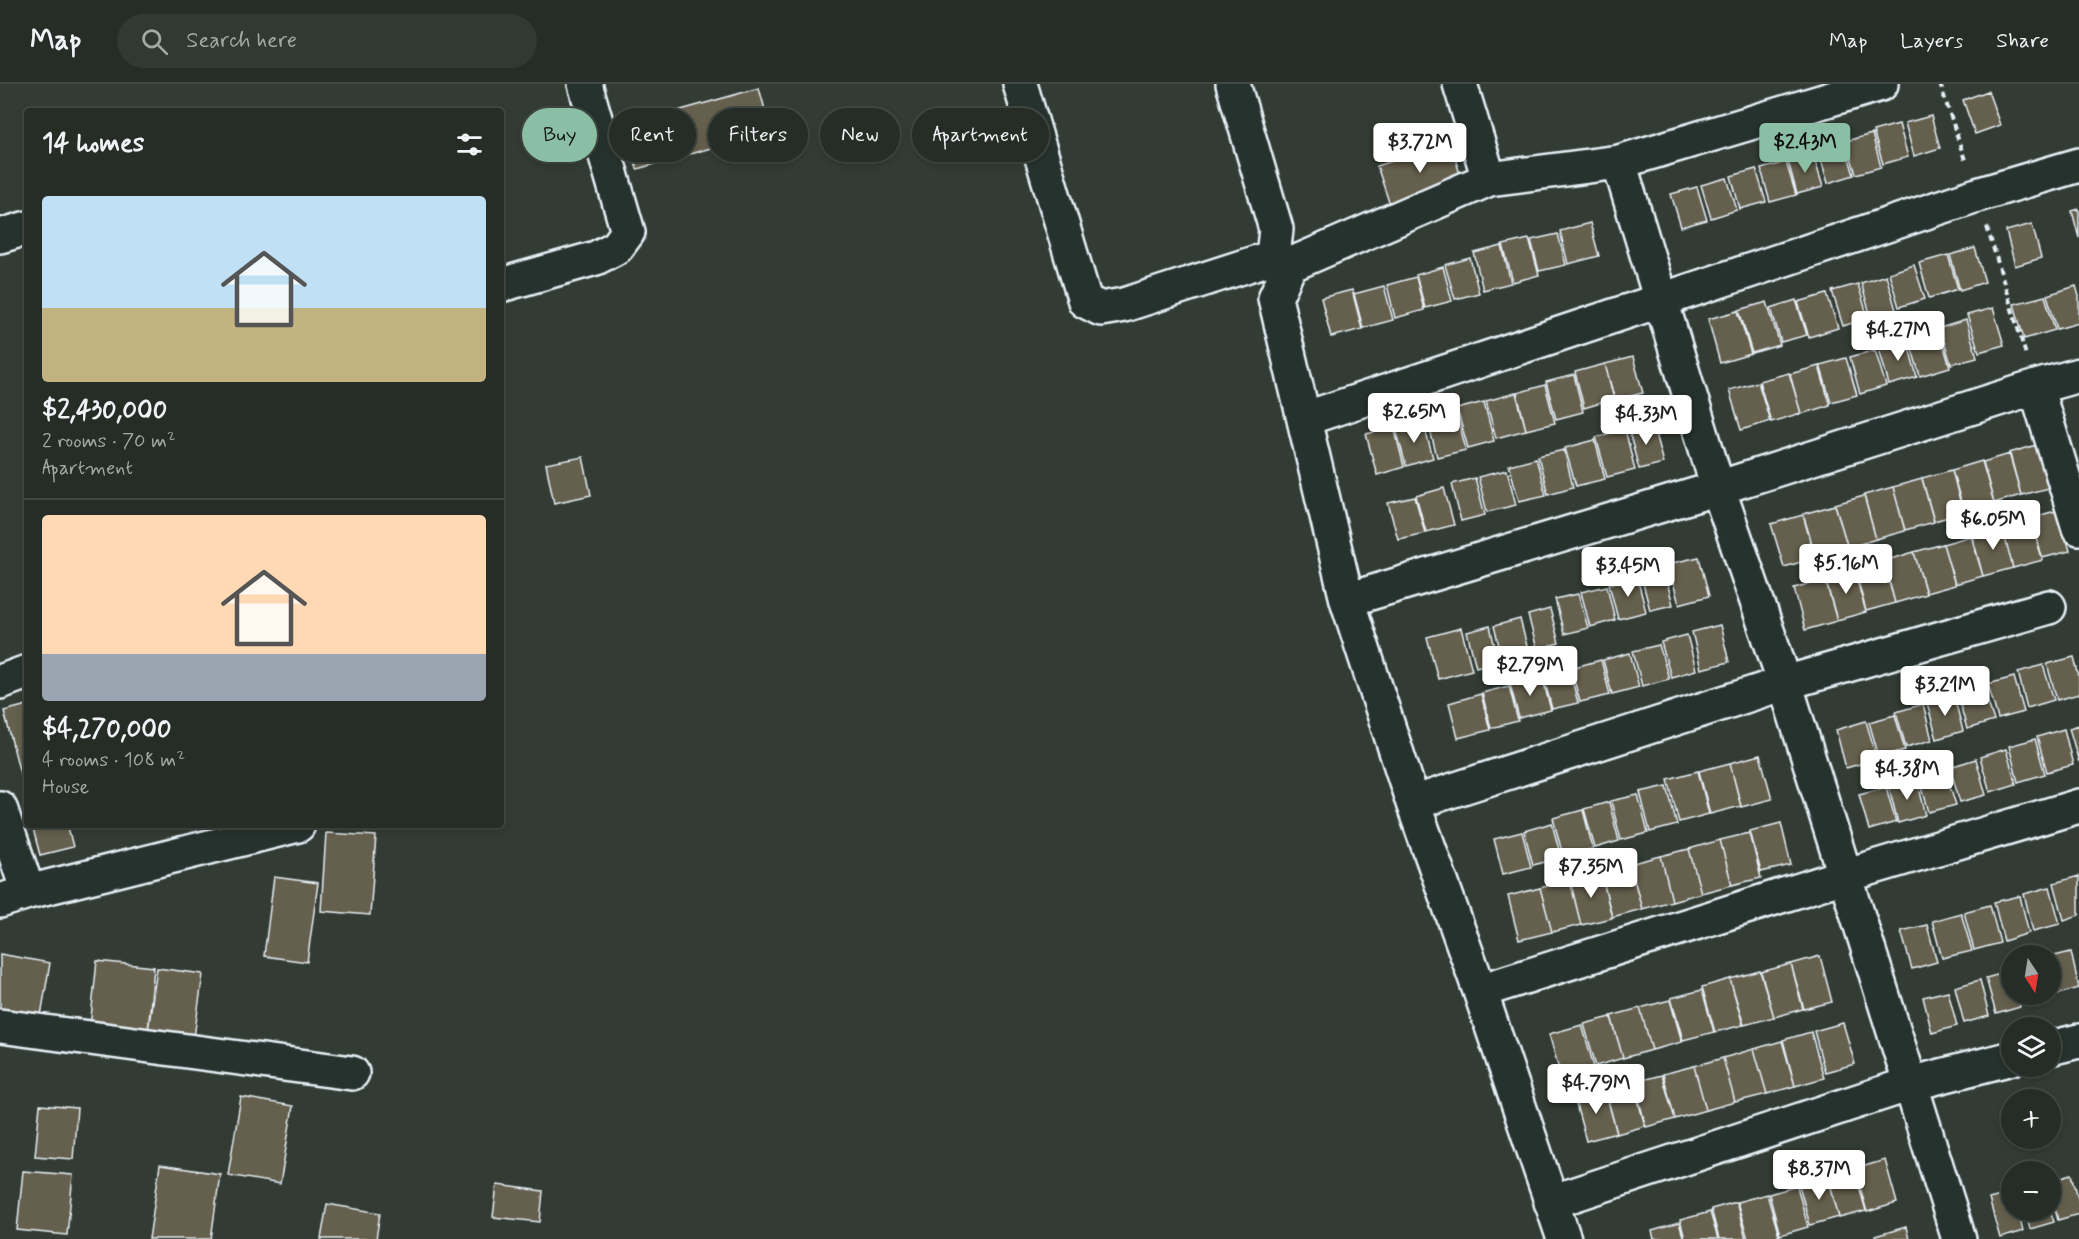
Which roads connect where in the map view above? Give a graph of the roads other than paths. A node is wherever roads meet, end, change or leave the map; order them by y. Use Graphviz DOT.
graph roads {
  1 [pos="585,84"];
  2 [pos="1020,84"];
  3 [pos="1233,84"];
  4 [pos="1460,84"];
  5 [pos="1881,84"];
  6 [pos="1619,162"];
  7 [pos="2079,165"];
  8 [pos="1489,179"];
  9 [pos="24,229"];
  10 [pos="0,236"];
  11 [pos="1282,261"];
  12 [pos="504,284"];
  13 [pos="1661,300"];
  14 [pos="2079,375"];
  15 [pos="2036,387"];
  16 [pos="1304,418"];
  17 [pos="1718,488"];
  18 [pos="2079,528"];
  19 [pos="1347,600"];
  20 [pos="2049,607"];
  21 [pos="24,673"];
  22 [pos="0,681"];
  23 [pos="1785,683"];
  24 [pos="1413,803"];
  25 [pos="2079,806"];
  26 [pos="0,808"];
  27 [pos="286,828"];
  28 [pos="1844,876"];
  29 [pos="14,897"];
  30 [pos="1480,991"];
  31 [pos="0,1026"];
  32 [pos="2079,1041"];
  33 [pos="2061,1045"];
  34 [pos="2001,1061"];
  35 [pos="352,1072"];
  36 [pos="1910,1084"];
  37 [pos="1551,1202"];
  38 [pos="1564,1239"];
  39 [pos="1959,1239"];
  1 -- 12 [label="street"];
  2 -- 11 [label="street"];
  3 -- 11 [label="street"];
  4 -- 8 [label="street"];
  5 -- 6 [label="street"];
  6 -- 8 [label="street"];
  6 -- 13 [label="street"];
  7 -- 13 [label="street"];
  8 -- 11 [label="street"];
  9 -- 10 [label="street"];
  11 -- 16 [label="street"];
  13 -- 16 [label="street"];
  13 -- 17 [label="street"];
  14 -- 15 [label="street"];
  15 -- 17 [label="street"];
  15 -- 18 [label="street"];
  16 -- 19 [label="street"];
  17 -- 19 [label="street"];
  17 -- 23 [label="street"];
  19 -- 24 [label="street"];
  20 -- 23 [label="street"];
  21 -- 22 [label="street"];
  23 -- 24 [label="street"];
  23 -- 28 [label="street"];
  24 -- 30 [label="street"];
  25 -- 28 [label="street"];
  26 -- 29 [label="street"];
  27 -- 29 [label="street"];
  28 -- 30 [label="street"];
  28 -- 36 [label="street"];
  30 -- 37 [label="street"];
  31 -- 35 [label="street"];
  32 -- 33 [label="street"];
  34 -- 36 [label="street"];
  36 -- 37 [label="street"];
  36 -- 39 [label="street"];
  37 -- 38 [label="street"];
}
